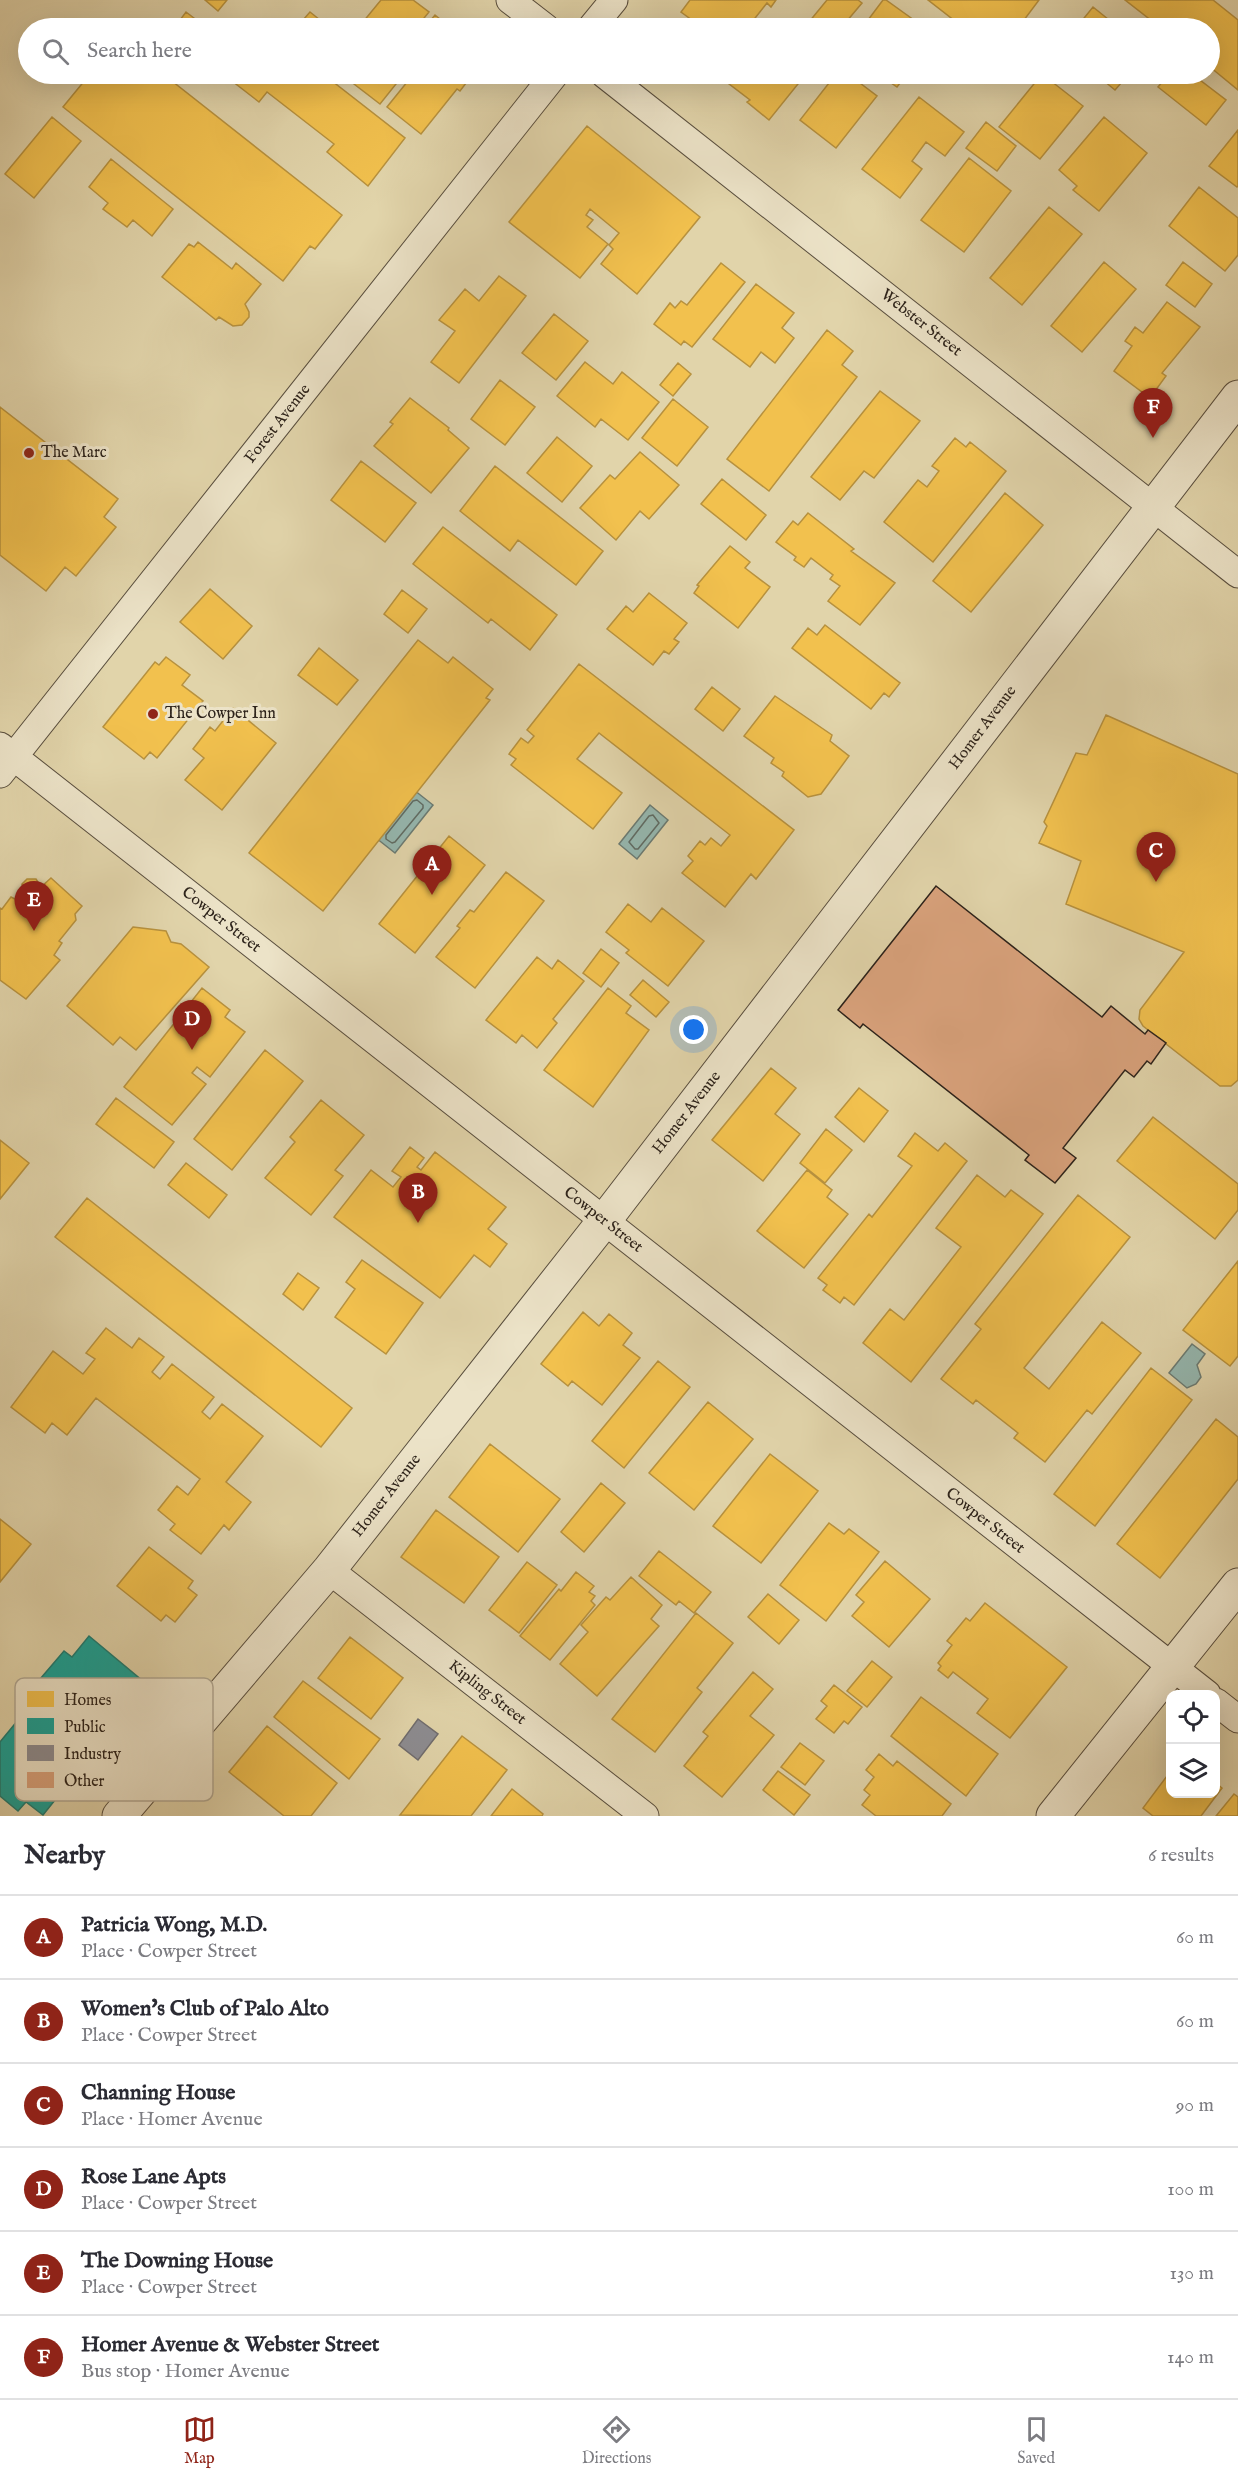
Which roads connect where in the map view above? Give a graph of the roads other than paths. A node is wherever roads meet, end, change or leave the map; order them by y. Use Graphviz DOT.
graph roads {
  1 [pos="510,0"];
  2 [pos="614,0"];
  3 [pos="533,18"];
  4 [pos="599,18"];
  5 [pos="547,84"];
  6 [pos="617,84"];
  7 [pos="1238,397"];
  8 [pos="1153,507"];
  9 [pos="1238,574"];
  10 [pos="5,759"];
  11 [pos="604,1221"];
  12 [pos="329,1570"];
  13 [pos="1238,1585"];
  14 [pos="1173,1668"];
  15 [pos="1201,1690"];
  16 [pos="1220,1705"];
  17 [pos="213,1706"];
  18 [pos="1238,1719"];
  19 [pos="132,1801"];
  20 [pos="119,1816"];
  21 [pos="645,1816"];
  22 [pos="1053,1816"];
  1 -- 3 [label="street"];
  2 -- 4 [label="street"];
  5 -- 10 [label="street, Forest Avenue"];
  6 -- 8 [label="street, Webster Street"];
  7 -- 8 [label="street, Homer Avenue"];
  8 -- 9 [label="street, Webster Street"];
  8 -- 11 [label="street, Homer Avenue"];
  10 -- 11 [label="street, Cowper Street"];
  11 -- 12 [label="street, Homer Avenue"];
  11 -- 14 [label="street, Cowper Street"];
  12 -- 17 [label="street, Homer Avenue"];
  12 -- 21 [label="street, Kipling Street"];
  13 -- 14 [label="street"];
  14 -- 15 [label="street, Cowper Street"];
  14 -- 22 [label="street"];
  16 -- 18 [label="street"];
  19 -- 20 [label="street, Homer Avenue"];
}
